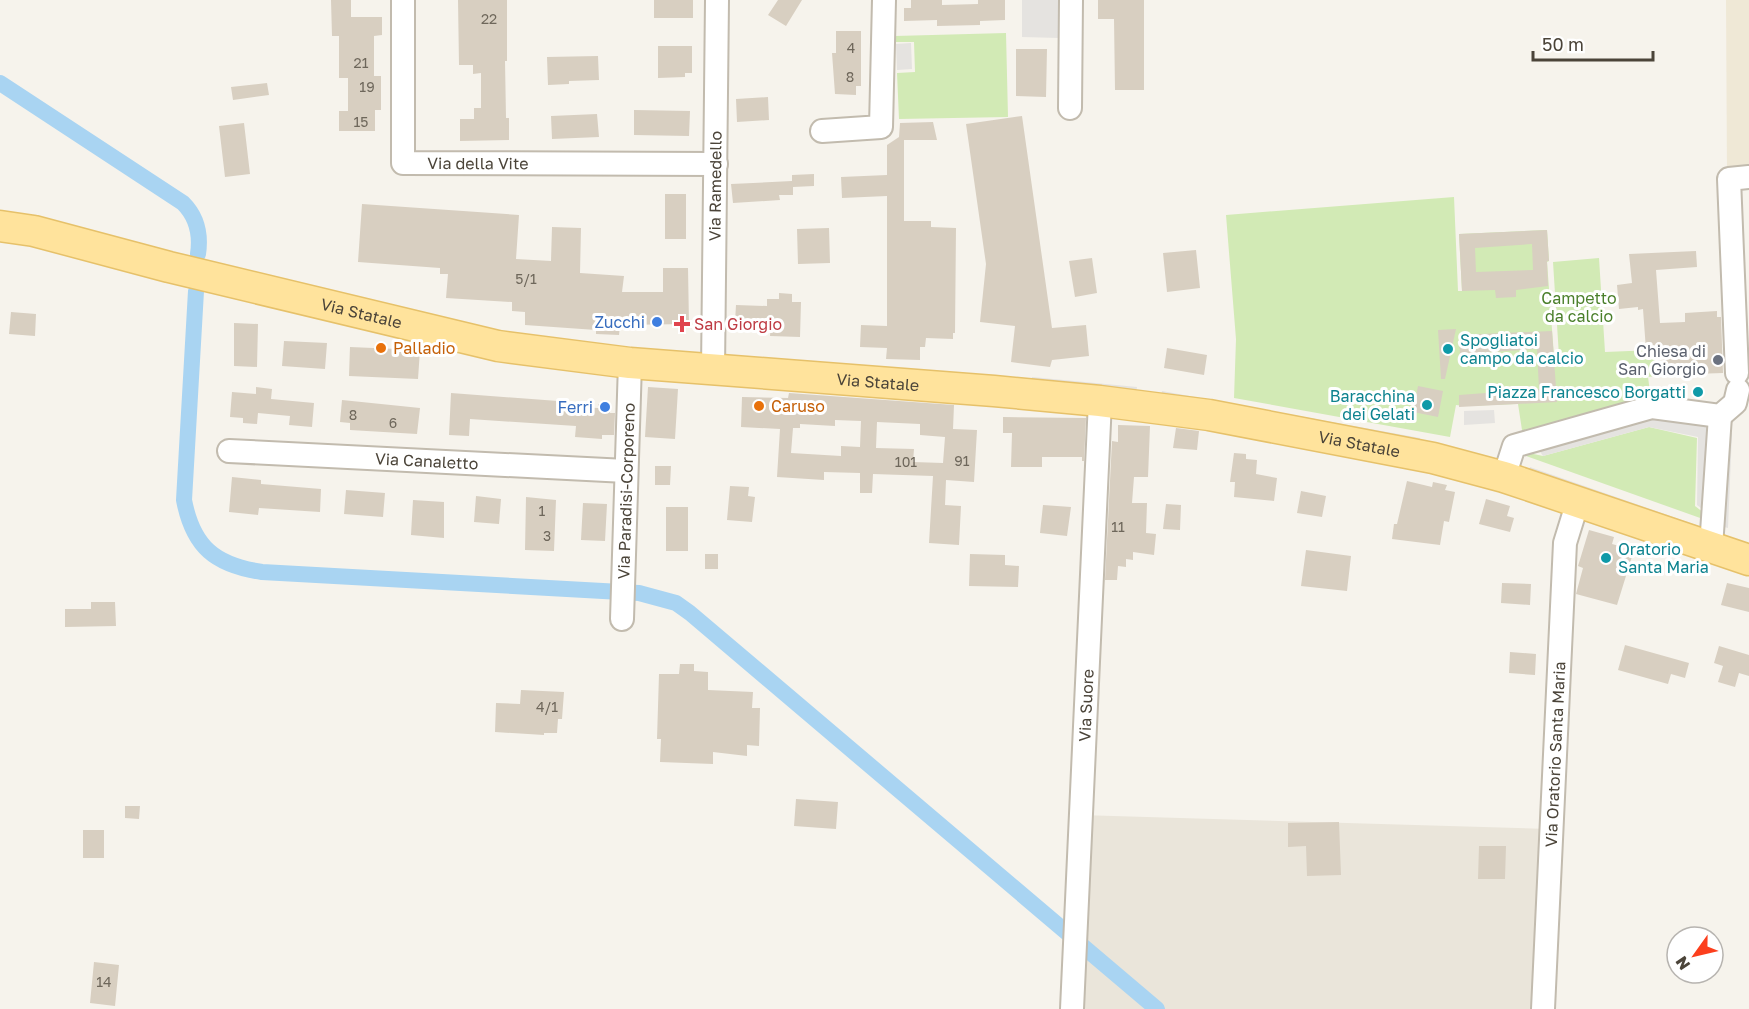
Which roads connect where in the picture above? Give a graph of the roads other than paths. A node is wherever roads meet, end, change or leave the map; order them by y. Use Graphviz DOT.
graph roads {
  1 [pos="403,0"];
  2 [pos="717,0"];
  3 [pos="884,0"];
  4 [pos="1071,0"];
  5 [pos="1070,108"];
  6 [pos="822,131"];
  7 [pos="716,164"];
  8 [pos="1749,177"];
  9 [pos="0,226"];
  10 [pos="630,363"];
  11 [pos="713,370"];
  12 [pos="1100,400"];
  13 [pos="1720,416"];
  14 [pos="229,450"];
  15 [pos="626,471"];
  16 [pos="1504,477"];
  17 [pos="1578,501"];
  18 [pos="1711,547"];
  19 [pos="1749,560"];
  20 [pos="622,619"];
  21 [pos="1072,1009"];
  22 [pos="1543,1009"];
  1 -- 7 [label="street, Via della Vite"];
  2 -- 7 [label="street, Via Ramedello"];
  3 -- 6 [label="street"];
  4 -- 5 [label="street"];
  7 -- 11 [label="street, Via Ramedello"];
  8 -- 13 [label="street"];
  9 -- 10 [label="main road, Via Statale"];
  10 -- 11 [label="main road, Via Statale"];
  10 -- 15 [label="street, Via Paradisi-Corporeno"];
  11 -- 12 [label="main road, Via Statale"];
  12 -- 16 [label="main road, Via Statale"];
  12 -- 21 [label="street, Via Suore"];
  13 -- 16 [label="street"];
  13 -- 18 [label="street"];
  14 -- 15 [label="street, Via Canaletto"];
  15 -- 20 [label="street, Via Paradisi-Corporeno"];
  16 -- 17 [label="main road, Via Statale"];
  17 -- 18 [label="main road, Via Statale"];
  17 -- 22 [label="street, Via Oratorio Santa Maria"];
  18 -- 19 [label="main road, Via Statale"];
}
